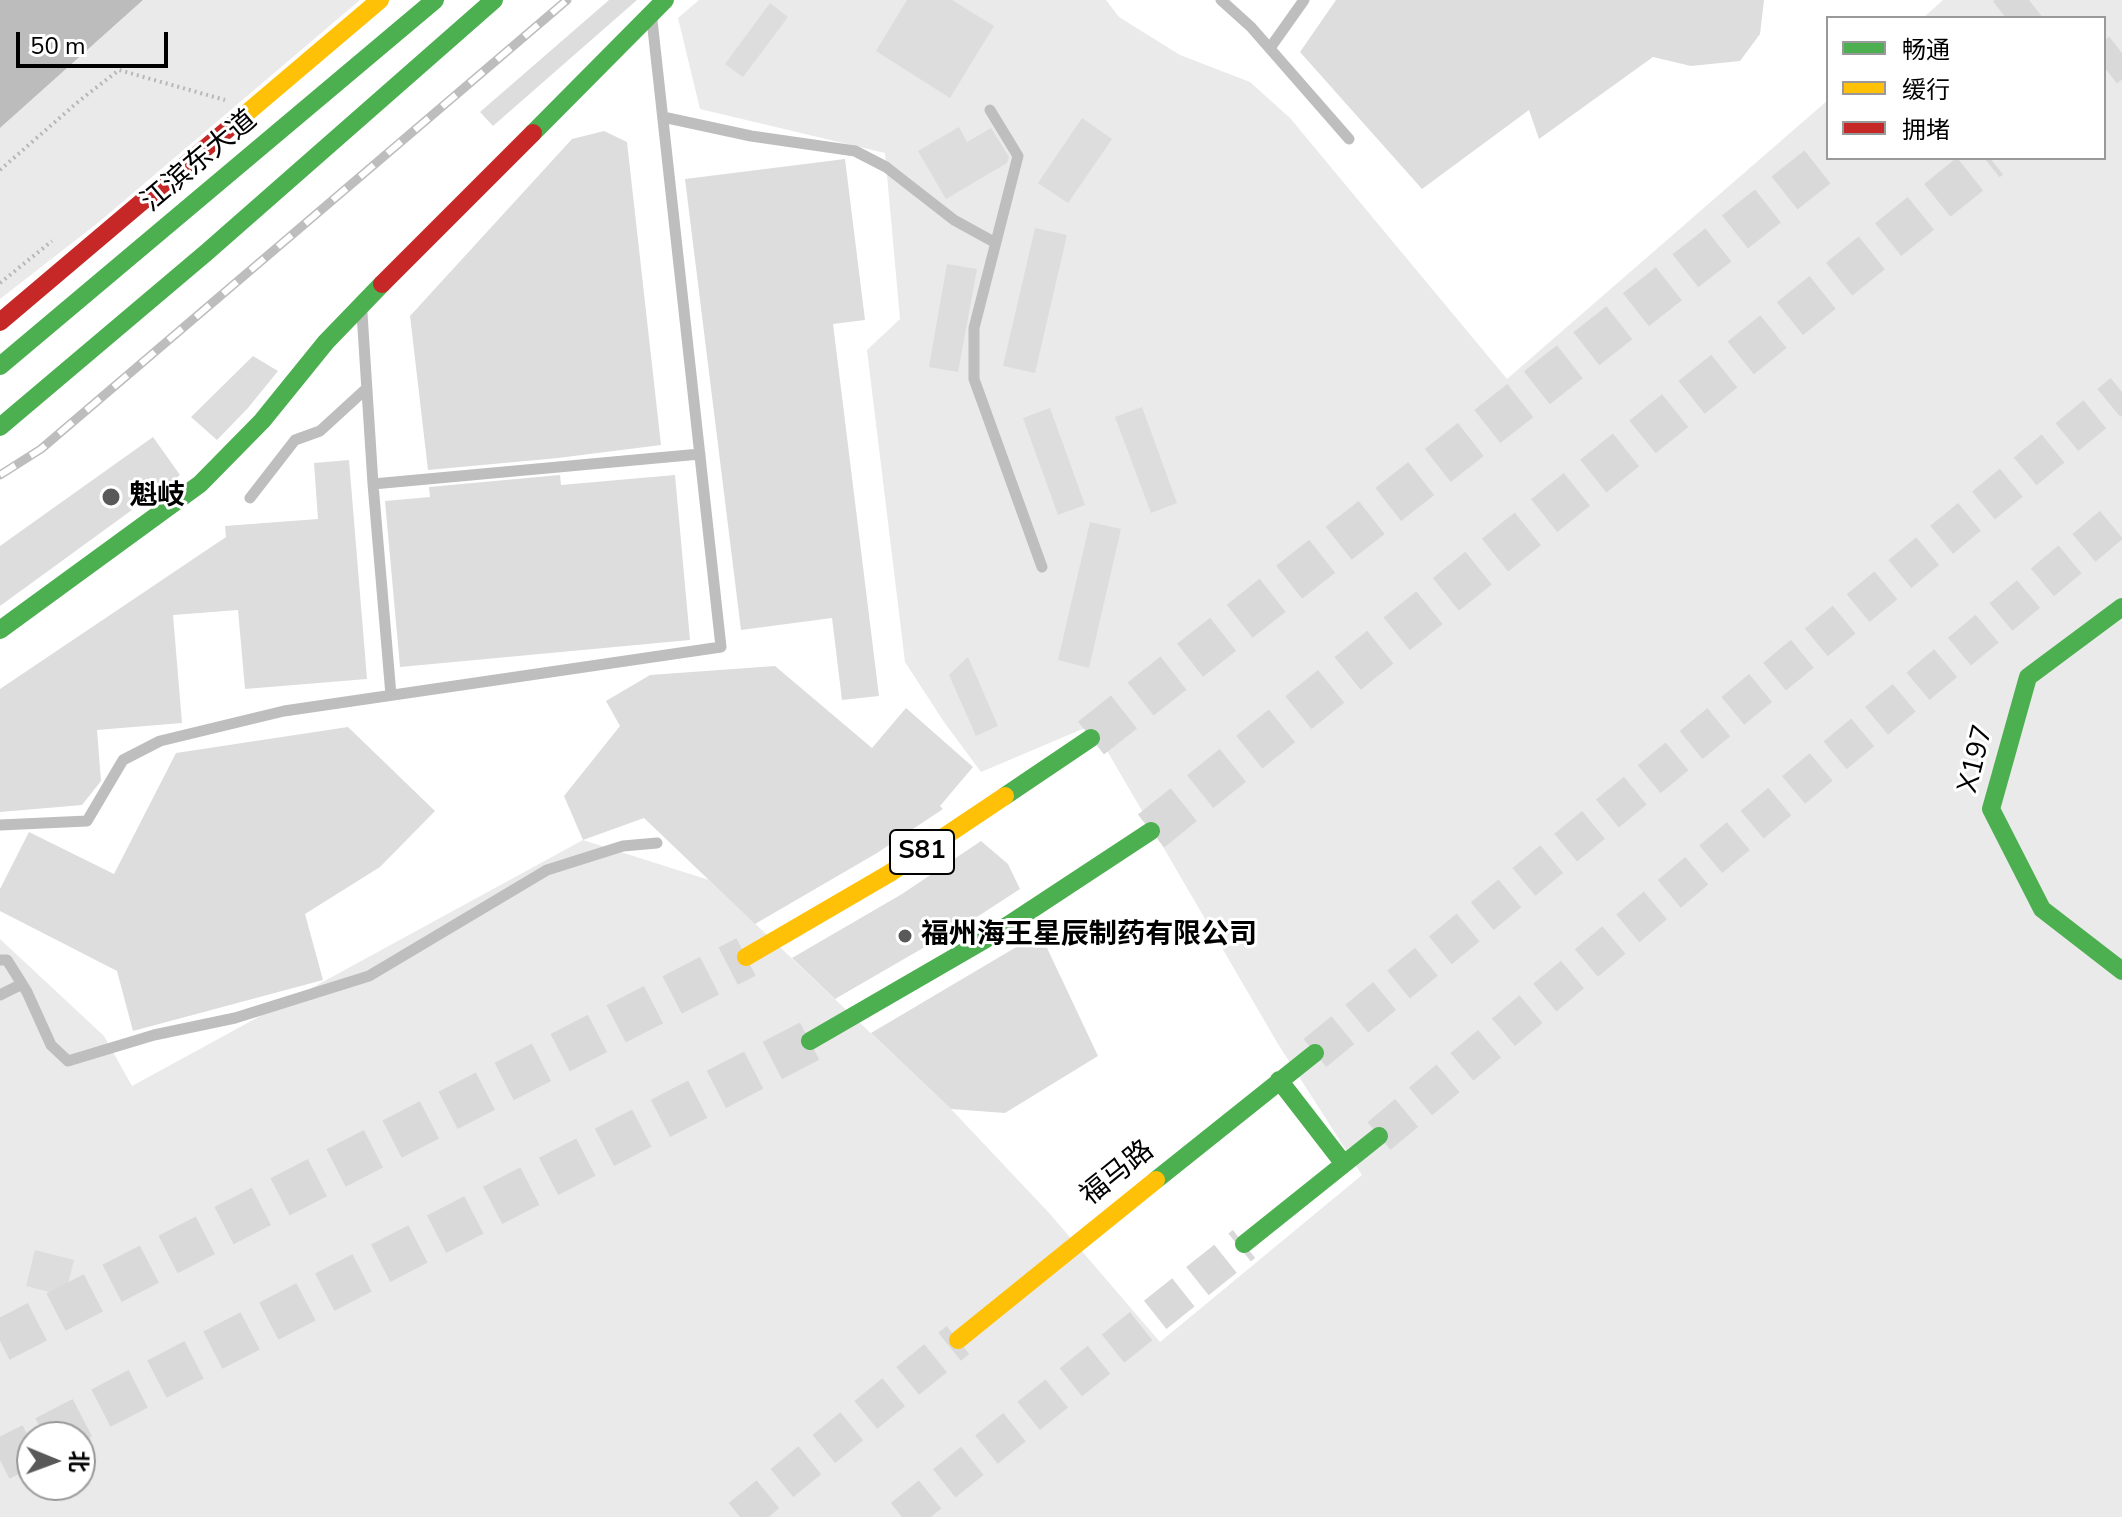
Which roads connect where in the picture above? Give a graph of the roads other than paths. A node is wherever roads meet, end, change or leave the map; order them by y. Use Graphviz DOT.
graph roads {
  1 [pos="380,0"];
  2 [pos="435,0"];
  3 [pos="494,0"];
  4 [pos="1221,0"];
  5 [pos="1304,0"];
  6 [pos="658,6"];
  7 [pos="1270,48"];
  8 [pos="990,110"];
  9 [pos="663,117"];
  10 [pos="1349,139"];
  11 [pos="994,242"];
  12 [pos="361,305"];
  13 [pos="0,322"];
  14 [pos="0,366"];
  15 [pos="367,388"];
  16 [pos="0,427"];
  17 [pos="700,454"];
  18 [pos="373,484"];
  19 [pos="250,498"];
  20 [pos="1042,567"];
  21 [pos="2122,607"];
  22 [pos="0,630"];
  23 [pos="391,695"];
  24 [pos="1091,738"];
  25 [pos="0,825"];
  26 [pos="1151,831"];
  27 [pos="657,843"];
  28 [pos="746,957"];
  29 [pos="0,960"];
  30 [pos="2122,971"];
  31 [pos="22,984"];
  32 [pos="0,995"];
  33 [pos="810,1041"];
  34 [pos="1315,1053"];
  35 [pos="1279,1080"];
  36 [pos="1379,1136"];
  37 [pos="1344,1164"];
  38 [pos="1244,1244"];
  39 [pos="958,1340"];
  1 -- 13 [label="main road"];
  2 -- 14 [label="main road, 江滨东大道"];
  3 -- 16 [label="main road"];
  4 -- 7 [label="lane"];
  5 -- 7 [label="lane"];
  6 -- 9 [label="lane"];
  6 -- 12 [label="main road"];
  7 -- 10 [label="lane"];
  8 -- 11 [label="lane"];
  9 -- 11 [label="lane"];
  9 -- 17 [label="lane"];
  11 -- 20 [label="lane"];
  12 -- 15 [label="lane"];
  12 -- 22 [label="main road"];
  15 -- 18 [label="lane"];
  15 -- 19 [label="lane"];
  17 -- 18 [label="lane"];
  17 -- 23 [label="lane"];
  18 -- 23 [label="lane"];
  21 -- 30 [label="main road, X197 / X197"];
  23 -- 25 [label="lane"];
  24 -- 28 [label="main road, S81"];
  26 -- 33 [label="main road"];
  27 -- 31 [label="lane"];
  29 -- 31 [label="lane"];
  31 -- 32 [label="lane"];
  34 -- 35 [label="main road, 福马路"];
  35 -- 37 [label="main road"];
  35 -- 39 [label="main road, 福马路"];
  36 -- 37 [label="main road"];
  37 -- 38 [label="main road"];
}
